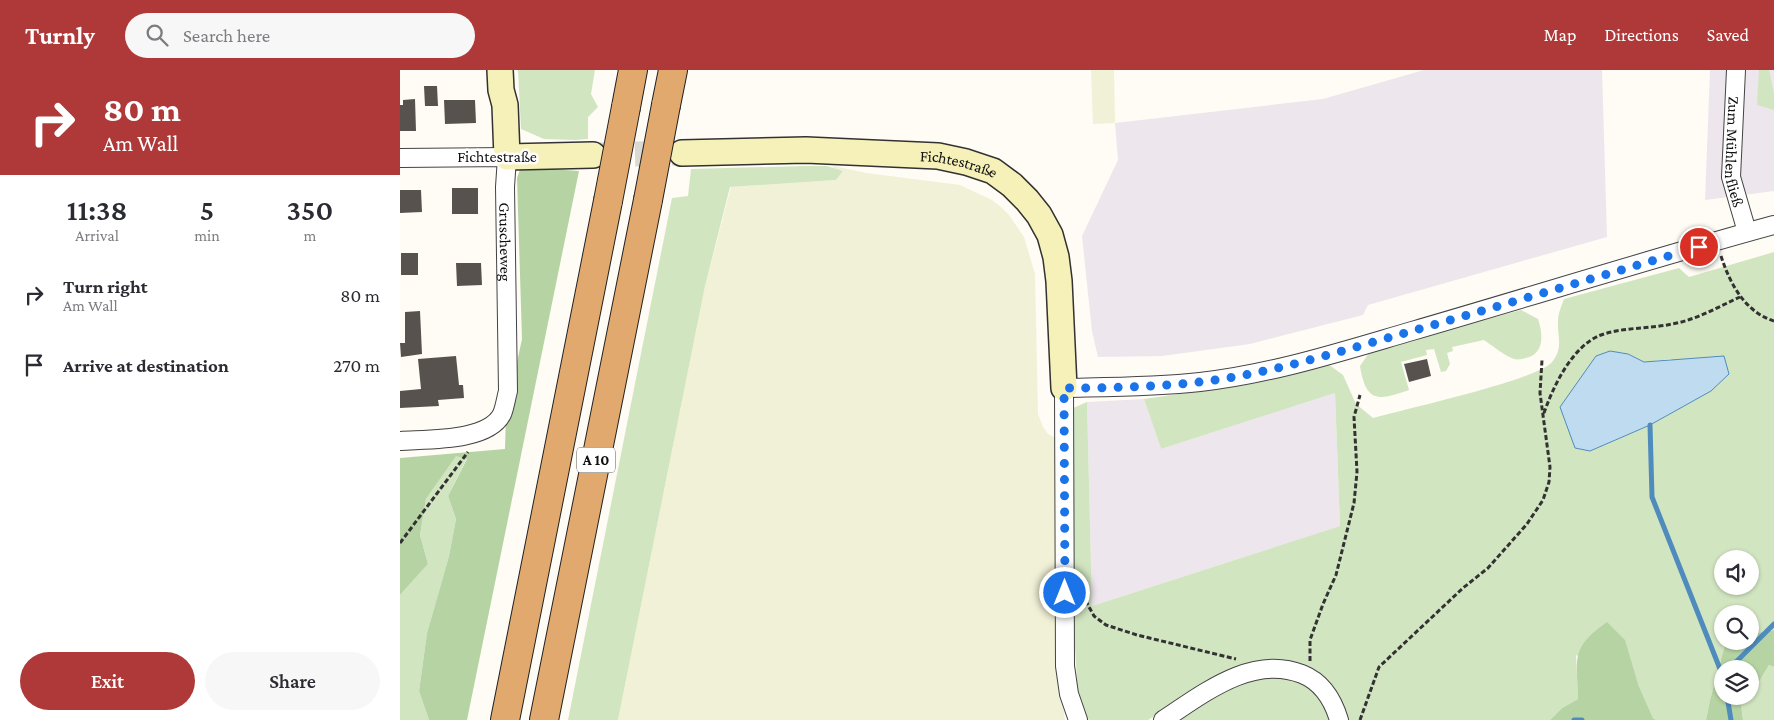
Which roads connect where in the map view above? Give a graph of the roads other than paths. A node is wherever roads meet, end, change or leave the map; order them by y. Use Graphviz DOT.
graph roads {
  1 [pos="500,70"];
  2 [pos="633,70"];
  3 [pos="672,70"];
  4 [pos="1736,70"];
  5 [pos="682,153"];
  6 [pos="593,155"];
  7 [pos="508,157"];
  8 [pos="400,158"];
  9 [pos="1774,225"];
  10 [pos="1748,232"];
  11 [pos="1064,388"];
  12 [pos="400,441"];
  13 [pos="505,720"];
  14 [pos="544,720"];
  15 [pos="1078,720"];
  16 [pos="1163,720"];
  17 [pos="1339,720"];
  1 -- 7 [label="street, Gruscheweg"];
  2 -- 13 [label="highway, A 10, bridge"];
  3 -- 14 [label="highway, A 10, bridge"];
  4 -- 10 [label="street, Zum Mühlenfließ"];
  5 -- 11 [label="street, Fichtestraße"];
  6 -- 7 [label="street, Fichtestraße"];
  7 -- 8 [label="street, Fichtestraße"];
  7 -- 12 [label="street, Gruscheweg"];
  9 -- 10 [label="street"];
  10 -- 11 [label="street"];
  11 -- 15 [label="street"];
  16 -- 17 [label="street"];
}
